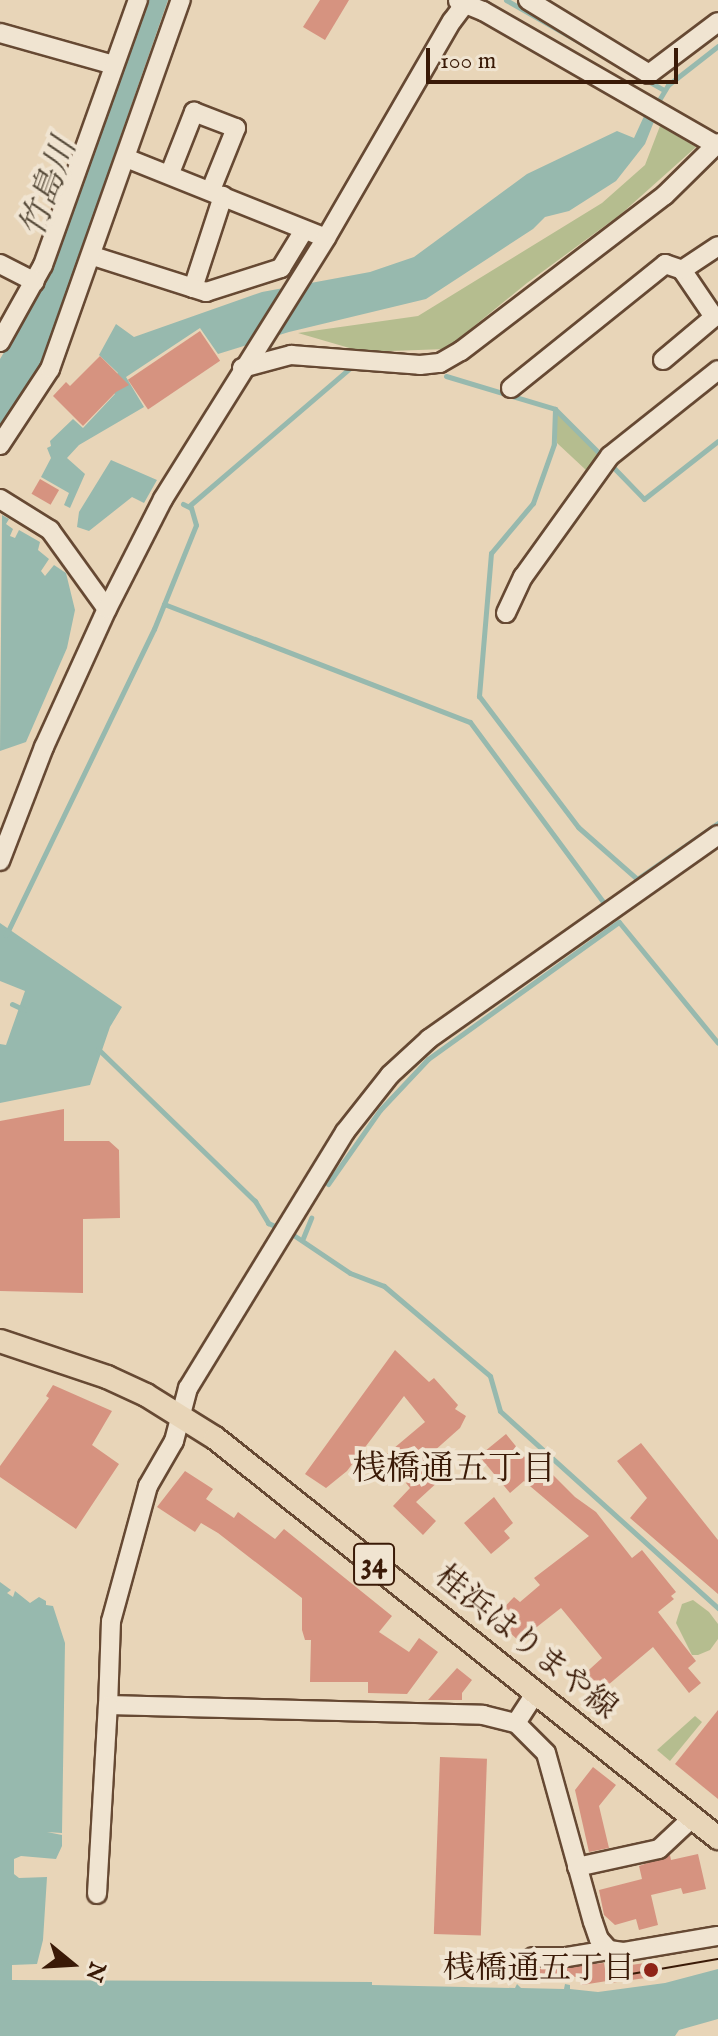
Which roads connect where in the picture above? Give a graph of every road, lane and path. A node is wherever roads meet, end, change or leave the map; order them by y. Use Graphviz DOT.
graph roads {
  1 [pos="138,0"];
  2 [pos="181,0"];
  3 [pos="528,0"];
  4 [pos="463,2"];
  5 [pos="718,22"];
  6 [pos="0,33"];
  7 [pos="114,65"];
  8 [pos="714,143"];
  9 [pos="126,158"];
  10 [pos="170,173"];
  11 [pos="217,193"];
  12 [pos="303,232"];
  13 [pos="326,238"];
  14 [pos="718,246"];
  15 [pos="93,256"];
  16 [pos="0,264"];
  17 [pos="682,270"];
  18 [pos="35,282"];
  19 [pos="193,288"];
  20 [pos="0,342"];
  21 [pos="663,360"];
  22 [pos="245,363"];
  23 [pos="718,370"];
  24 [pos="511,388"];
  25 [pos="0,445"];
  26 [pos="0,499"];
  27 [pos="107,609"];
  28 [pos="506,613"];
  29 [pos="718,835"];
  30 [pos="0,861"];
  31 [pos="0,1341"];
  32 [pos="181,1416"];
  33 [pos="535,1694"];
  34 [pos="108,1705"];
  35 [pos="516,1723"];
  36 [pos="692,1818"];
  37 [pos="718,1838"];
  38 [pos="577,1867"];
  39 [pos="97,1894"];
  40 [pos="718,1936"];
  41 [pos="616,1951"];
  42 [pos="533,1957"];
  1 -- 7 [label="street"];
  2 -- 9 [label="street"];
  3 -- 5 [label="street"];
  4 -- 8 [label="street"];
  4 -- 13 [label="street"];
  6 -- 7 [label="street"];
  7 -- 18 [label="street"];
  8 -- 22 [label="street"];
  9 -- 10 [label="street"];
  9 -- 15 [label="street"];
  10 -- 11 [label="street"];
  10 -- 11 [label="street"];
  11 -- 12 [label="street"];
  11 -- 19 [label="street"];
  12 -- 13 [label="street"];
  12 -- 19 [label="street"];
  13 -- 22 [label="street"];
  14 -- 17 [label="street"];
  15 -- 19 [label="street"];
  15 -- 25 [label="street"];
  16 -- 18 [label="street"];
  17 -- 21 [label="street"];
  17 -- 24 [label="street"];
  18 -- 20 [label="street"];
  22 -- 27 [label="street"];
  23 -- 28 [label="street"];
  26 -- 27 [label="street"];
  27 -- 30 [label="street"];
  29 -- 32 [label="street"];
  31 -- 32 [label="main road, 桂浜はりまや線 / 34"];
  32 -- 33 [label="main road, 桂浜はりまや線 / 34"];
  32 -- 34 [label="street"];
  33 -- 35 [label="street"];
  33 -- 36 [label="main road, 桂浜はりまや線 / 34"];
  34 -- 35 [label="street"];
  34 -- 39 [label="street"];
  35 -- 38 [label="street"];
  36 -- 37 [label="main road, 桂浜はりまや線 / 34"];
  36 -- 38 [label="street"];
  38 -- 41 [label="street"];
  40 -- 41 [label="street"];
  41 -- 42 [label="street"];
}
